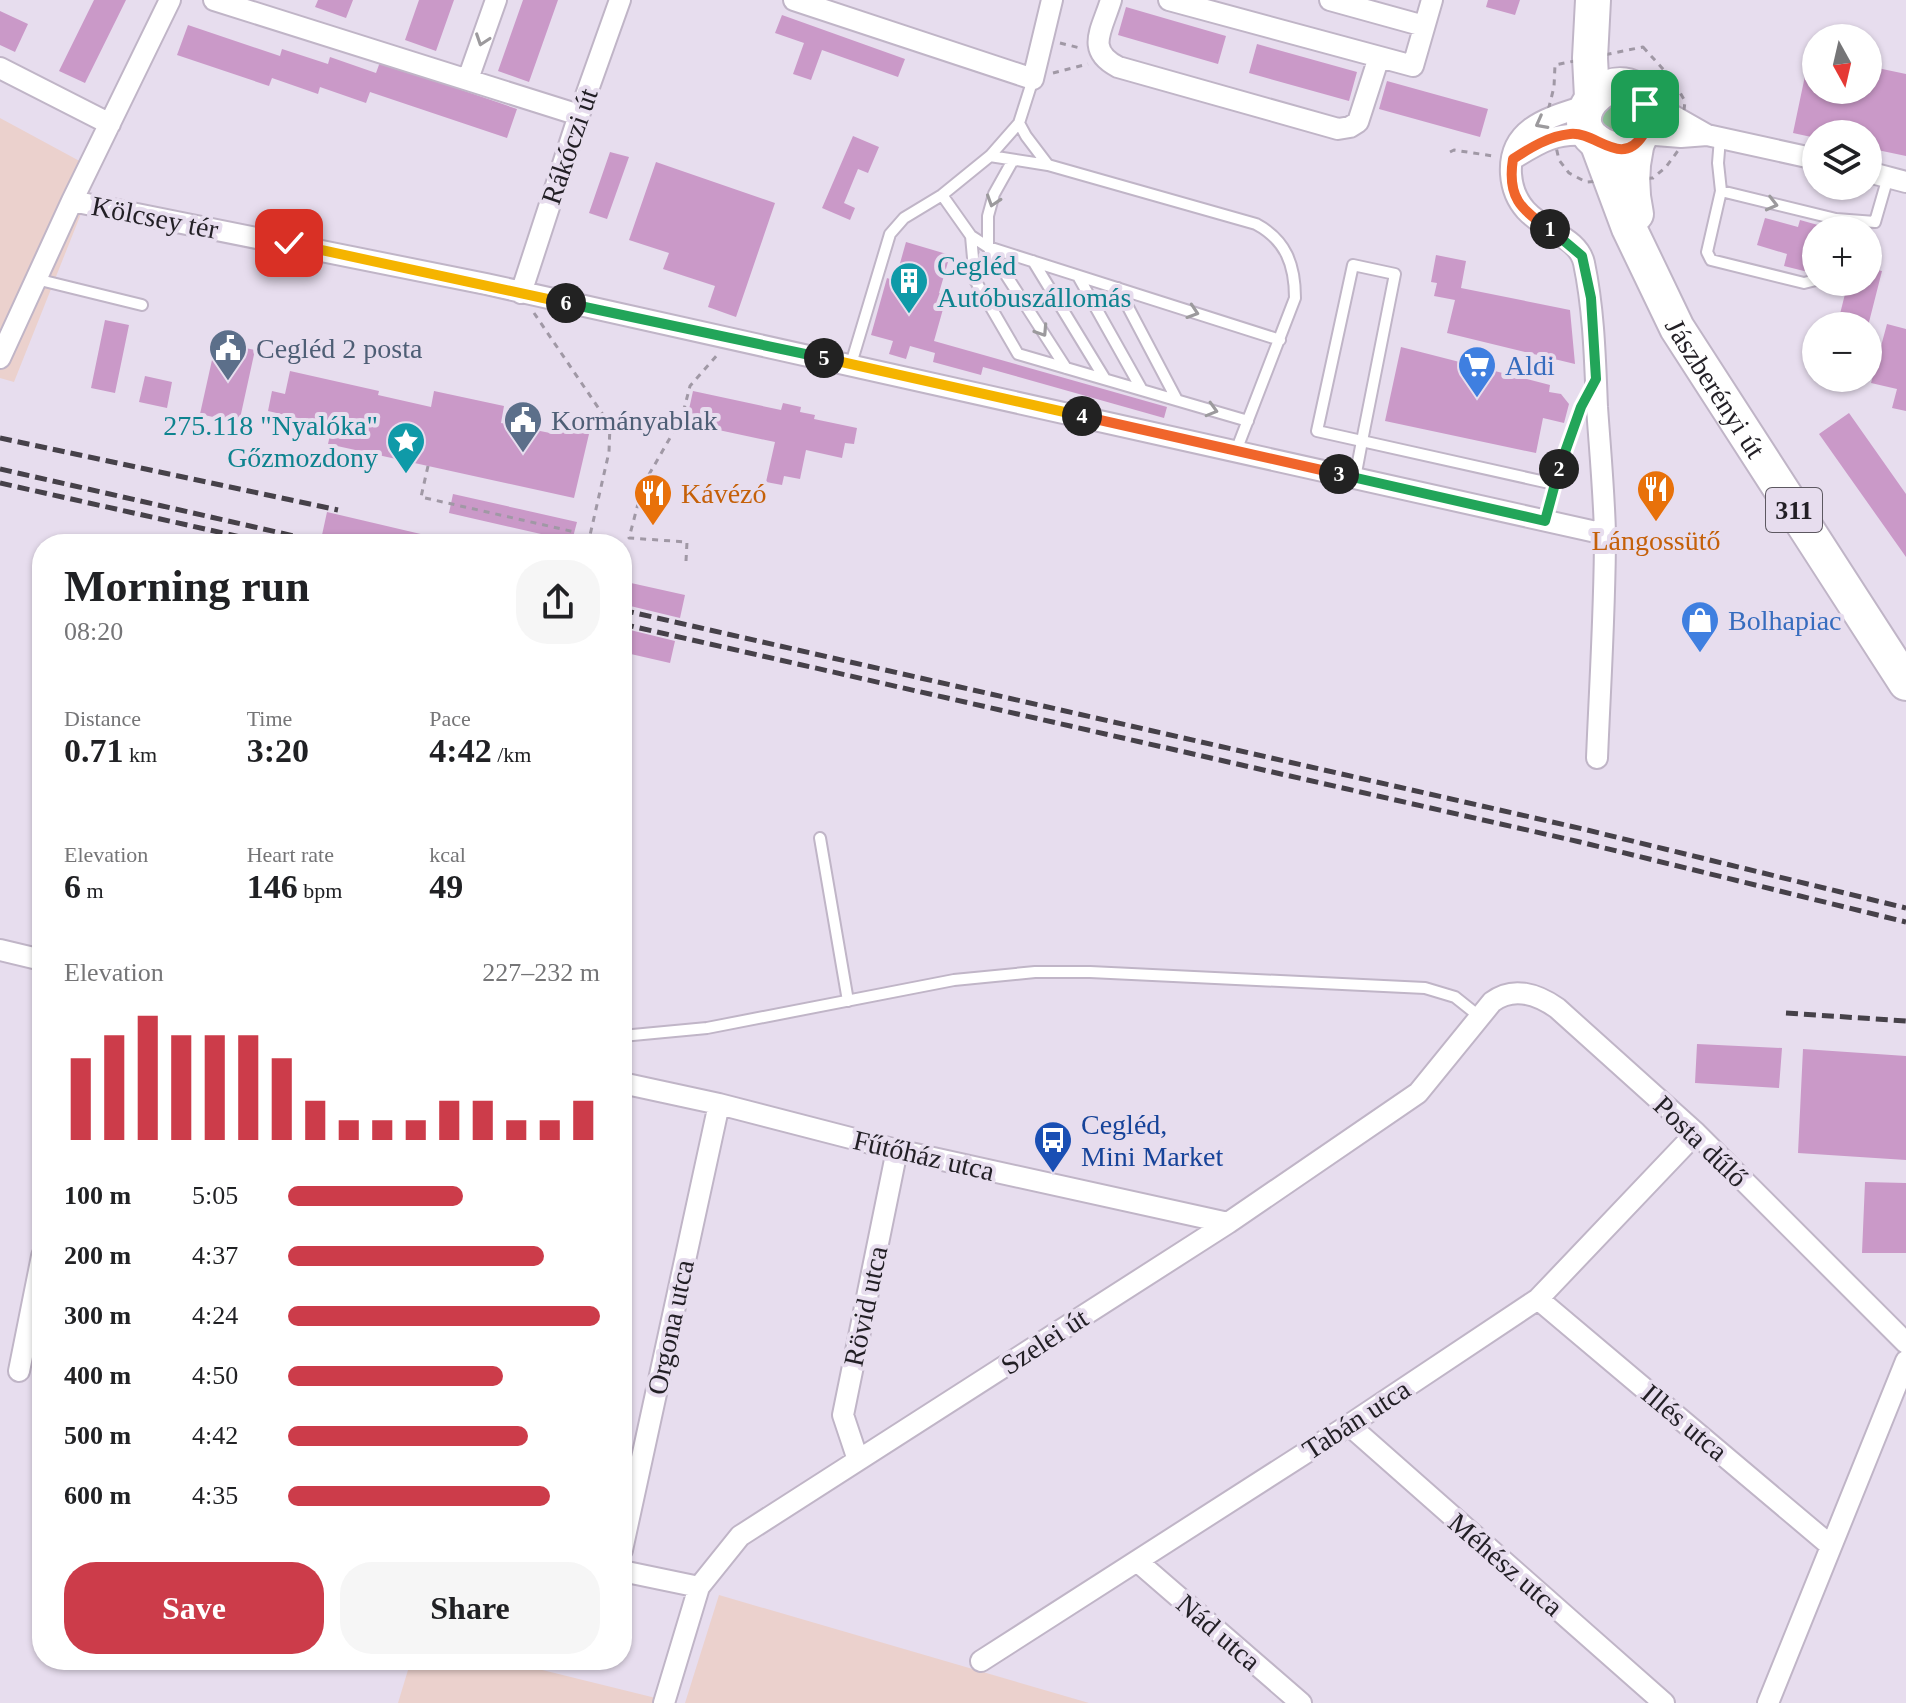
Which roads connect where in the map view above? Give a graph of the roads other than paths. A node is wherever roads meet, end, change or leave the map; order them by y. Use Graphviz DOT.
graph roads {
  1 [pos="170,0"];
  2 [pos="214,0"];
  3 [pos="496,0"];
  4 [pos="620,0"];
  5 [pos="794,0"];
  6 [pos="1052,0"];
  7 [pos="1111,0"];
  8 [pos="1169,0"];
  9 [pos="1330,0"];
  10 [pos="1432,0"];
  11 [pos="1593,0"];
  12 [pos="1609,0"];
  13 [pos="1424,26"];
  14 [pos="1379,57"];
  15 [pos="0,68"];
  16 [pos="468,79"];
  17 [pos="1033,79"];
  18 [pos="1634,93"];
  19 [pos="579,115"];
  20 [pos="1592,120"];
  21 [pos="1019,123"];
  22 [pos="110,124"];
  23 [pos="1714,136"];
  24 [pos="1640,138"];
  25 [pos="990,156"];
  26 [pos="1802,156"];
  27 [pos="1513,159"];
  28 [pos="1013,160"];
  29 [pos="1048,165"];
  30 [pos="1887,177"];
  31 [pos="1721,191"];
  32 [pos="942,195"];
  33 [pos="72,201"];
  34 [pos="1804,216"];
  35 [pos="1877,216"];
  36 [pos="971,236"];
  37 [pos="988,247"];
  38 [pos="1033,261"];
  39 [pos="1078,276"];
  40 [pos="36,279"];
  41 [pos="1802,283"];
  42 [pos="1118,288"];
  43 [pos="521,293"];
  44 [pos="1660,294"];
  45 [pos="142,305"];
  46 [pos="1280,340"];
  47 [pos="0,358"];
  48 [pos="851,364"];
  49 [pos="1066,368"];
  50 [pos="1105,379"];
  51 [pos="1596,379"];
  52 [pos="1142,390"];
  53 [pos="1177,400"];
  54 [pos="1248,421"];
  55 [pos="1362,441"];
  56 [pos="1236,451"];
  57 [pos="1355,478"];
  58 [pos="1554,484"];
  59 [pos="1545,521"];
  60 [pos="1605,534"];
  61 [pos="1906,683"];
  62 [pos="1597,758"];
  63 [pos="820,838"];
  64 [pos="0,950"];
  65 [pos="32,958"];
  66 [pos="848,1001"];
  67 [pos="1480,1017"];
  68 [pos="632,1035"];
  69 [pos="632,1085"];
  70 [pos="719,1104"];
  71 [pos="1696,1133"];
  72 [pos="897,1150"];
  73 [pos="1228,1223"];
  74 [pos="1538,1299"];
  75 [pos="32,1306"];
  76 [pos="1906,1343"];
  77 [pos="1906,1361"];
  78 [pos="19,1371"];
  79 [pos="1349,1425"];
  80 [pos="858,1460"];
  81 [pos="632,1504"];
  82 [pos="1831,1546"];
  83 [pos="1137,1561"];
  84 [pos="632,1573"];
  85 [pos="699,1587"];
  86 [pos="981,1661"];
  87 [pos="664,1703"];
  88 [pos="1301,1703"];
  89 [pos="1664,1703"];
  90 [pos="1768,1703"];
  1 -- 22 [label="street"];
  2 -- 16 [label="street"];
  3 -- 16 [label="street, one-way"];
  4 -- 19 [label="street, Rákóczi út"];
  5 -- 17 [label="street"];
  6 -- 17 [label="street"];
  7 -- 14 [label="street"];
  8 -- 14 [label="street"];
  9 -- 13 [label="street"];
  10 -- 13 [label="street"];
  11 -- 20 [label="main road, Jászberényi út / 311"];
  12 -- 18 [label="main road, 311"];
  13 -- 14 [label="street"];
  15 -- 22 [label="street"];
  16 -- 19 [label="street"];
  17 -- 21 [label="lane"];
  18 -- 20 [label="main road"];
  18 -- 23 [label="street"];
  18 -- 24 [label="main road, 311"];
  19 -- 43 [label="street, Rákóczi út"];
  20 -- 24 [label="main road"];
  20 -- 27 [label="street"];
  20 -- 27 [label="street, one-way"];
  20 -- 44 [label="main road, Jászberényi út / 311"];
  21 -- 25 [label="lane"];
  21 -- 29 [label="lane"];
  22 -- 33 [label="street"];
  23 -- 24 [label="street"];
  23 -- 26 [label="street"];
  23 -- 31 [label="lane"];
  24 -- 44 [label="main road, Jászberényi út / 311"];
  25 -- 28 [label="lane"];
  25 -- 32 [label="lane"];
  27 -- 51 [label="street"];
  28 -- 29 [label="lane"];
  28 -- 37 [label="lane, one-way"];
  29 -- 46 [label="lane"];
  30 -- 35 [label="lane"];
  31 -- 34 [label="lane, one-way"];
  31 -- 41 [label="lane"];
  32 -- 36 [label="lane"];
  32 -- 48 [label="lane"];
  33 -- 40 [label="street"];
  33 -- 43 [label="street, Kölcsey tér"];
  36 -- 37 [label="lane"];
  36 -- 49 [label="lane"];
  37 -- 38 [label="lane"];
  37 -- 49 [label="lane, one-way"];
  38 -- 39 [label="lane"];
  38 -- 50 [label="lane"];
  39 -- 42 [label="lane"];
  39 -- 52 [label="lane"];
  40 -- 45 [label="lane"];
  40 -- 47 [label="street"];
  42 -- 46 [label="lane, one-way"];
  42 -- 53 [label="lane"];
  43 -- 48 [label="street, Kölcsey tér"];
  44 -- 61 [label="main road, Jászberényi út / 311"];
  46 -- 54 [label="lane"];
  48 -- 56 [label="street, Kölcsey tér"];
  49 -- 50 [label="lane"];
  50 -- 52 [label="lane"];
  51 -- 58 [label="lane"];
  51 -- 60 [label="street"];
  52 -- 53 [label="lane"];
  53 -- 54 [label="lane, one-way"];
  54 -- 56 [label="lane"];
  55 -- 55 [label="lane"];
  55 -- 57 [label="lane"];
  55 -- 58 [label="lane"];
  56 -- 57 [label="street, Kölcsey tér"];
  57 -- 59 [label="street, Kölcsey tér"];
  58 -- 59 [label="lane"];
  59 -- 60 [label="street, Kölcsey tér"];
  60 -- 62 [label="street"];
  63 -- 66 [label="lane"];
  64 -- 65 [label="street"];
  66 -- 67 [label="lane"];
  66 -- 68 [label="lane"];
  67 -- 71 [label="street, Posta dűlő"];
  67 -- 73 [label="street, Szelei út"];
  69 -- 70 [label="street, Fűtőház utca"];
  70 -- 72 [label="street, Fűtőház utca"];
  70 -- 81 [label="street, Orgona utca"];
  71 -- 74 [label="street, Tabán utca"];
  71 -- 76 [label="street, Posta dűlő"];
  72 -- 73 [label="street, Fűtőház utca"];
  72 -- 80 [label="street, Rövid utca"];
  73 -- 80 [label="street, Szelei út"];
  74 -- 79 [label="street, Tabán utca"];
  74 -- 82 [label="street, Illés utca"];
  75 -- 78 [label="street"];
  77 -- 82 [label="street"];
  79 -- 83 [label="street, Tabán utca"];
  79 -- 89 [label="street, Méhész utca"];
  80 -- 85 [label="street, Szelei út"];
  82 -- 90 [label="street"];
  83 -- 86 [label="street, Tabán utca"];
  83 -- 88 [label="street, Nád utca"];
  84 -- 85 [label="street"];
  85 -- 87 [label="street, Szelei út"];
}
